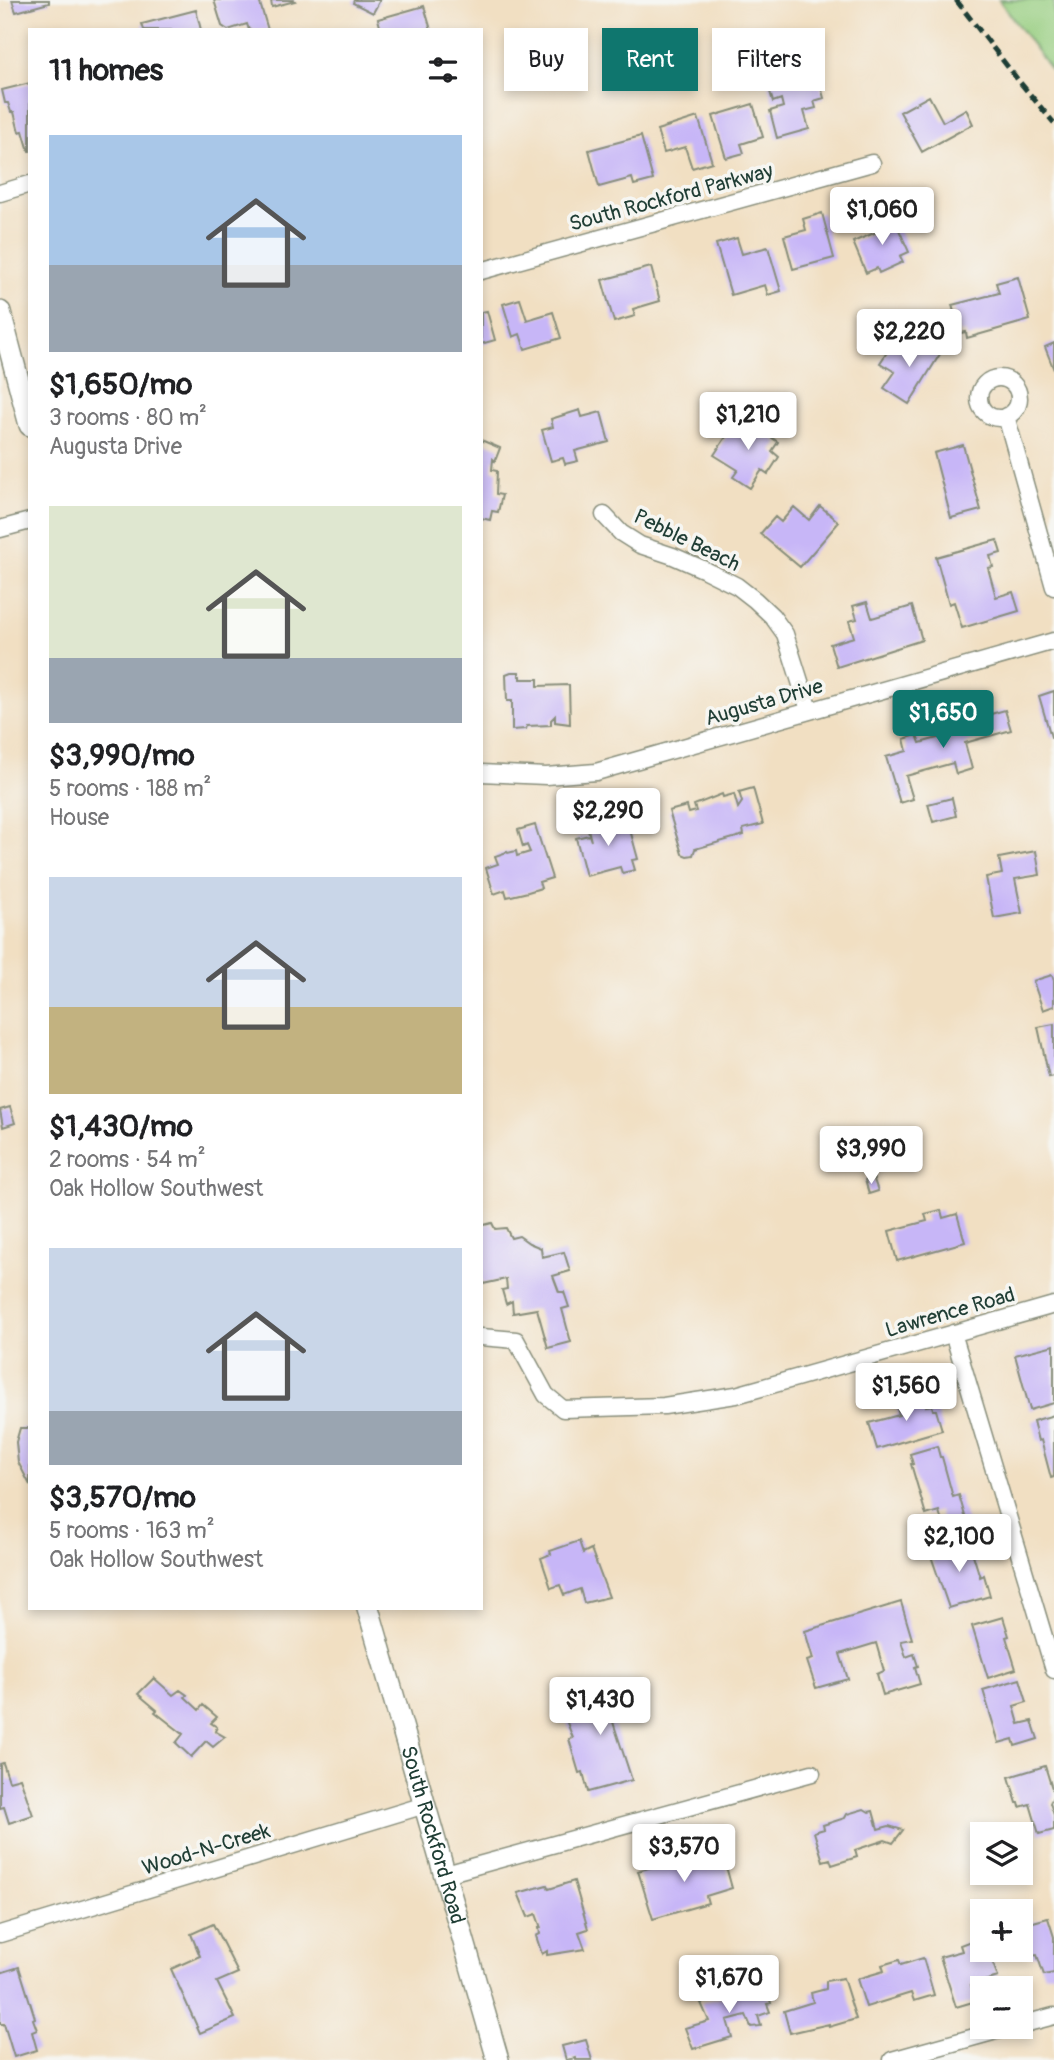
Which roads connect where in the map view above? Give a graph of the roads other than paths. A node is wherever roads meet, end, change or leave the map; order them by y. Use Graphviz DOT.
graph roads {
  1 [pos="872,163"];
  2 [pos="28,185"];
  3 [pos="0,193"];
  4 [pos="483,270"];
  5 [pos="0,312"];
  6 [pos="1006,416"];
  7 [pos="28,417"];
  8 [pos="604,515"];
  9 [pos="28,522"];
  10 [pos="0,529"];
  11 [pos="1054,587"];
  12 [pos="1054,641"];
  13 [pos="809,710"];
  14 [pos="483,773"];
  15 [pos="1054,1305"];
  16 [pos="953,1333"];
  17 [pos="483,1337"];
  18 [pos="369,1610"];
  19 [pos="1054,1670"];
  20 [pos="812,1773"];
  21 [pos="425,1804"];
  22 [pos="446,1874"];
  23 [pos="0,1934"];
  24 [pos="1054,2016"];
  25 [pos="1033,2022"];
  26 [pos="970,2038"];
  27 [pos="498,2060"];
  28 [pos="892,2060"];
  1 -- 4 [label="street, South Rockford Parkway"];
  2 -- 3 [label="street"];
  5 -- 7 [label="street"];
  6 -- 11 [label="street"];
  8 -- 13 [label="street, Pebble Beach"];
  9 -- 10 [label="street"];
  12 -- 13 [label="street, Augusta Drive"];
  13 -- 14 [label="street, Augusta Drive"];
  15 -- 16 [label="street, Lawrence Road"];
  16 -- 17 [label="street, Lawrence Road"];
  16 -- 19 [label="street"];
  18 -- 21 [label="street, South Rockford Road"];
  20 -- 22 [label="street"];
  21 -- 22 [label="street, South Rockford Road"];
  21 -- 23 [label="street, Wood-N-Creek"];
  22 -- 27 [label="street, South Rockford Road"];
  24 -- 25 [label="street"];
  26 -- 28 [label="street"];
}
